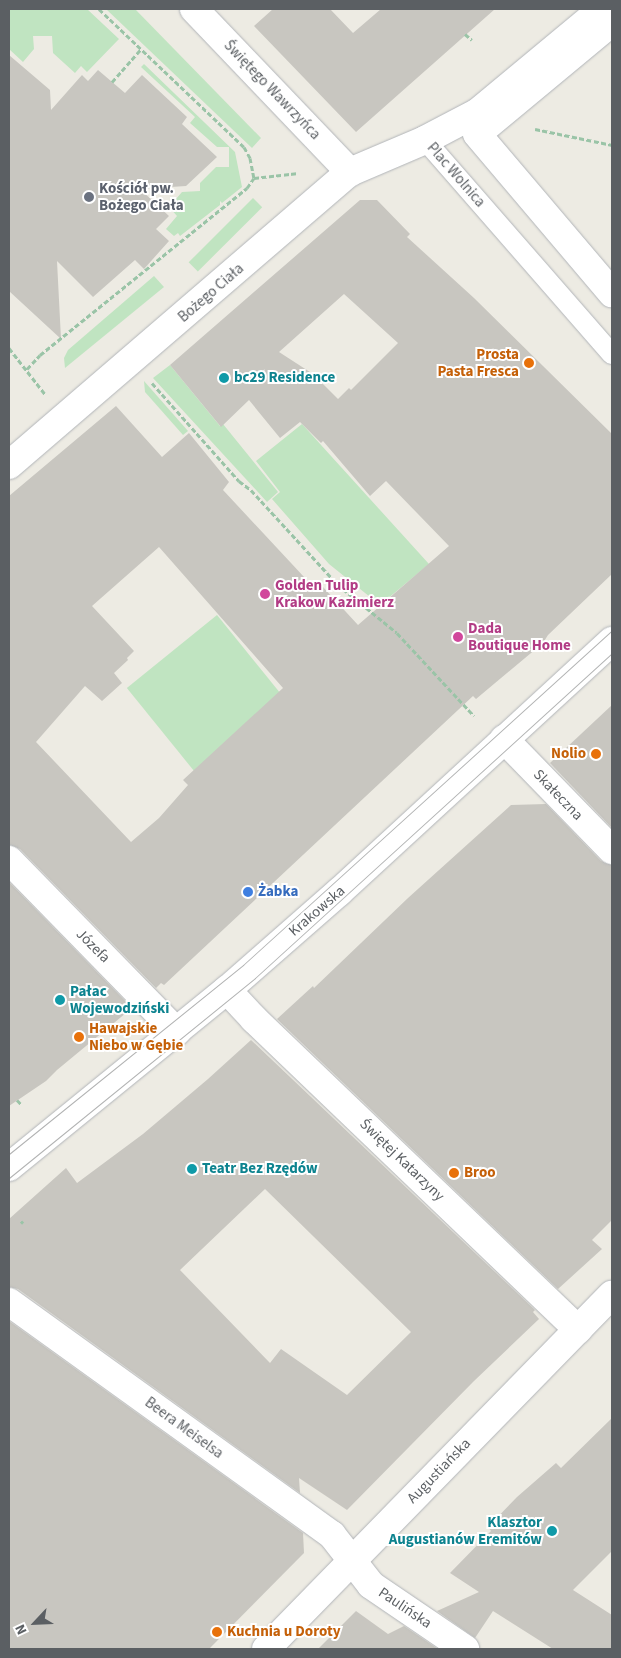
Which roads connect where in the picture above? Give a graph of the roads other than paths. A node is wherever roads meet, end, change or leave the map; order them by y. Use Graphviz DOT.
graph roads {
  1 [pos="194,9"];
  2 [pos="602,9"];
  3 [pos="612,22"];
  4 [pos="425,140"];
  5 [pos="350,172"];
  6 [pos="612,293"];
  7 [pos="612,354"];
  8 [pos="9,465"];
  9 [pos="612,641"];
  10 [pos="504,739"];
  11 [pos="612,850"];
  12 [pos="9,860"];
  13 [pos="227,990"];
  14 [pos="177,1032"];
  15 [pos="9,1167"];
  16 [pos="612,1295"];
  17 [pos="9,1302"];
  18 [pos="578,1330"];
  19 [pos="352,1561"];
  20 [pos="266,1649"];
  21 [pos="465,1649"];
  1 -- 5 [label="street, Świętego Wawrzyńca"];
  2 -- 4 [label="street, Plac Wolnica"];
  3 -- 6 [label="street"];
  4 -- 5 [label="street, Bożego Ciała"];
  4 -- 7 [label="lane, Plac Wolnica"];
  5 -- 8 [label="street, Bożego Ciała"];
  9 -- 10 [label="street, Krakowska"];
  10 -- 11 [label="street, Skałeczna"];
  10 -- 13 [label="street, Krakowska"];
  12 -- 14 [label="street, Józefa"];
  13 -- 14 [label="street, Krakowska"];
  13 -- 18 [label="street, Świętej Katarzyny"];
  14 -- 15 [label="street, Krakowska"];
  16 -- 18 [label="street, Augustiańska"];
  17 -- 19 [label="street, Beera Meiselsa"];
  18 -- 19 [label="street, Augustiańska"];
  19 -- 20 [label="street, Augustiańska"];
  19 -- 21 [label="street, Paulińska"];
}
